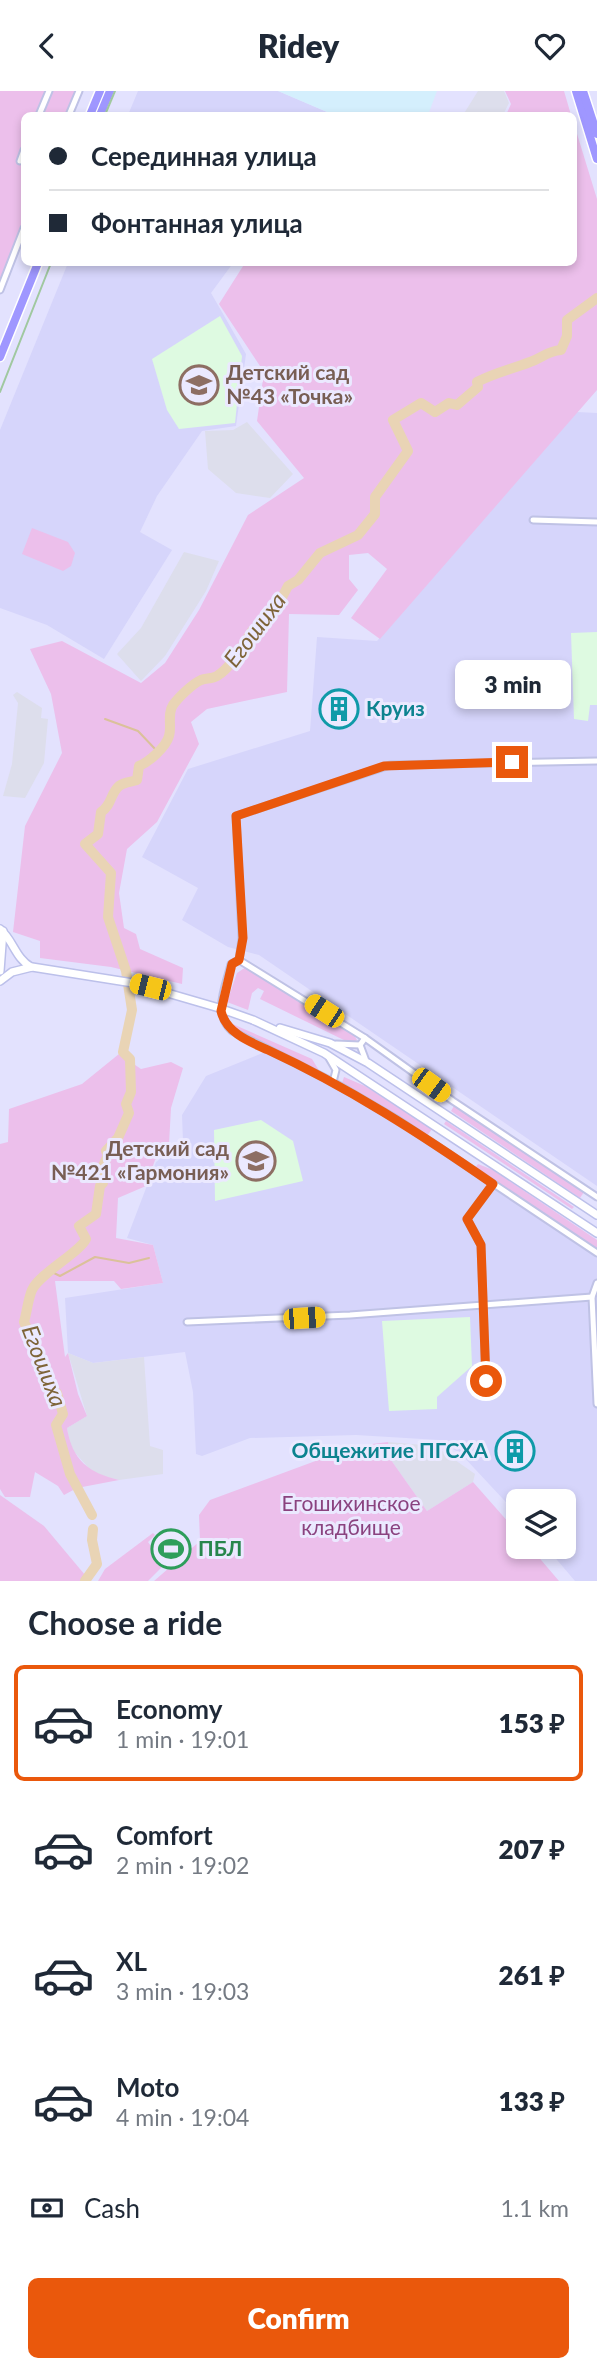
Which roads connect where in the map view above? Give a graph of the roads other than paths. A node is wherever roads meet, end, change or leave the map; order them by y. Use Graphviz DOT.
graph roads {
  1 [pos="49,91"];
  2 [pos="79,91"];
  3 [pos="100,91"];
  4 [pos="110,91"];
  5 [pos="576,91"];
  6 [pos="583,91"];
  7 [pos="40,112"];
  8 [pos="70,112"];
  9 [pos="91,112"];
  10 [pos="101,112"];
  11 [pos="597,134"];
  12 [pos="597,159"];
  13 [pos="21,236"];
  14 [pos="37,266"];
  15 [pos="0,290"];
  16 [pos="0,357"];
  17 [pos="533,520"];
  18 [pos="597,522"];
  19 [pos="597,761"];
  20 [pos="1,930"];
  21 [pos="239,960"];
  22 [pos="32,967"];
  23 [pos="0,971"];
  24 [pos="0,981"];
  25 [pos="253,1020"];
  26 [pos="365,1038"];
  27 [pos="330,1043"];
  28 [pos="360,1045"];
  29 [pos="324,1053"];
  30 [pos="368,1063"];
  31 [pos="336,1074"];
  32 [pos="362,1077"];
  33 [pos="333,1082"];
  34 [pos="493,1184"];
  35 [pos="597,1187"];
  36 [pos="595,1195"];
  37 [pos="597,1216"];
  38 [pos="594,1231"];
  39 [pos="597,1253"];
  40 [pos="597,1283"];
  41 [pos="592,1297"];
  42 [pos="484,1305"];
  43 [pos="187,1322"];
  44 [pos="486,1384"];
  45 [pos="597,1404"];
  1 -- 7 [label="street"];
  2 -- 8 [label="street"];
  3 -- 9 [label="main road"];
  4 -- 10 [label="main road"];
  5 -- 12 [label="main road"];
  6 -- 11 [label="main road"];
  13 -- 15 [label="street"];
  14 -- 16 [label="main road"];
  17 -- 18 [label="street"];
  19 -- 21 [label="street"];
  20 -- 22 [label="main road"];
  20 -- 23 [label="main road"];
  21 -- 26 [label="street"];
  21 -- 33 [label="street"];
  22 -- 24 [label="main road"];
  22 -- 25 [label="main road, bridge"];
  25 -- 27 [label="main road"];
  25 -- 29 [label="main road"];
  26 -- 28 [label="street"];
  26 -- 36 [label="street"];
  27 -- 28 [label="street"];
  27 -- 30 [label="main road"];
  28 -- 30 [label="street"];
  29 -- 31 [label="street"];
  29 -- 32 [label="main road"];
  30 -- 37 [label="main road"];
  31 -- 32 [label="street"];
  31 -- 33 [label="street"];
  32 -- 38 [label="main road"];
  33 -- 34 [label="street"];
  34 -- 39 [label="street"];
  34 -- 42 [label="street"];
  35 -- 36 [label="street"];
  37 -- 38 [label="main road"];
  40 -- 41 [label="street"];
  41 -- 42 [label="street"];
  41 -- 45 [label="street"];
  42 -- 43 [label="street"];
  42 -- 44 [label="street"];
}
